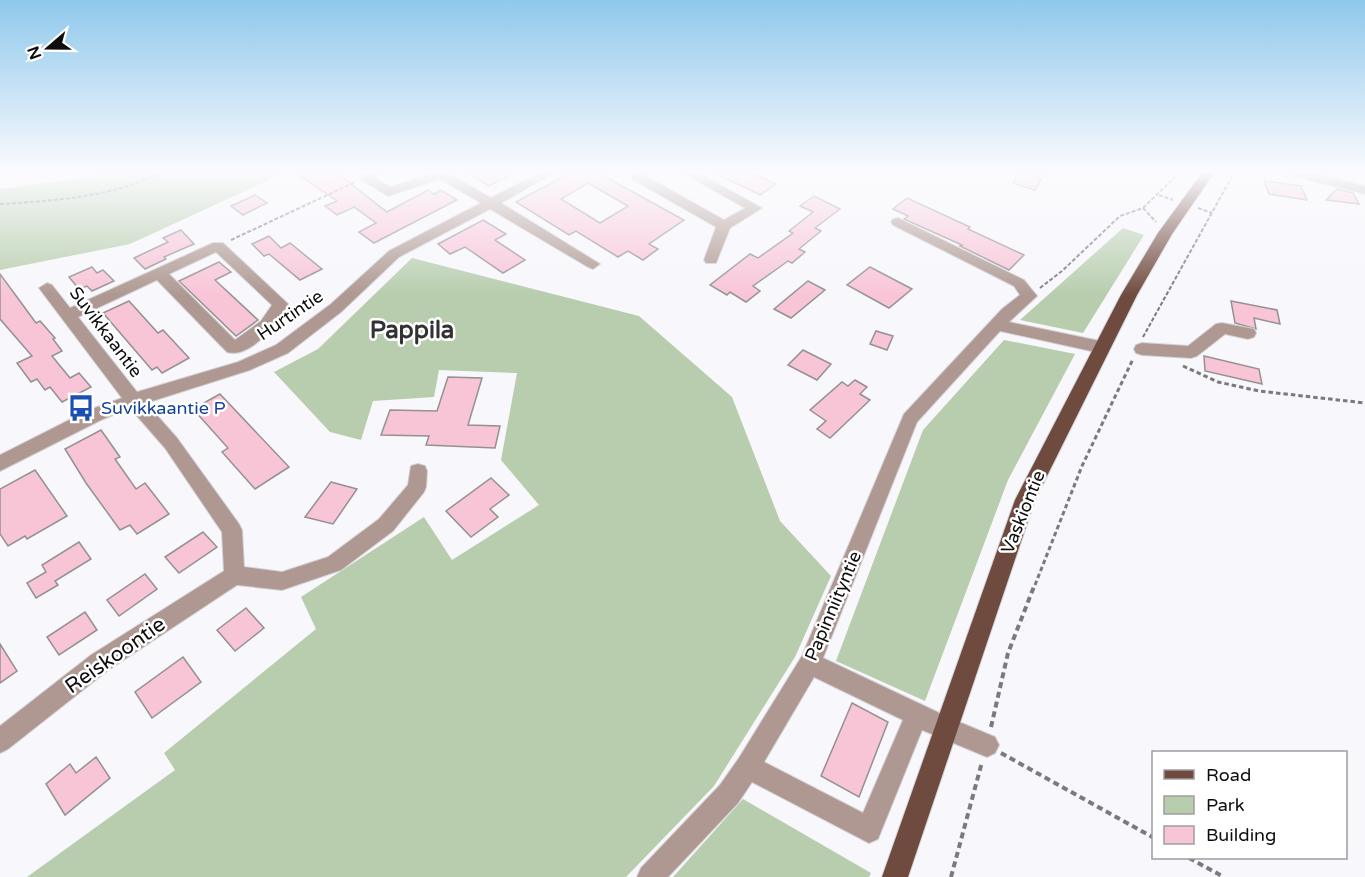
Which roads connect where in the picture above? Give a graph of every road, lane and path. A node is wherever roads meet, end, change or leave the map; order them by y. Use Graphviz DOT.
graph roads {
  1 [pos="287,214"];
  2 [pos="469,214"];
  3 [pos="508,214"];
  4 [pos="703,214"];
  5 [pos="745,214"];
  6 [pos="1126,214"];
  7 [pos="1148,214"];
  8 [pos="1177,214"];
  9 [pos="1211,214"];
  10 [pos="898,222"];
  11 [pos="724,226"];
  12 [pos="1165,233"];
  13 [pos="218,246"];
  14 [pos="711,260"];
  15 [pos="593,264"];
  16 [pos="159,273"];
  17 [pos="47,288"];
  18 [pos="1029,296"];
  19 [pos="68,315"];
  20 [pos="997,326"];
  21 [pos="1248,333"];
  22 [pos="1100,347"];
  23 [pos="1140,348"];
  24 [pos="1181,365"];
  25 [pos="133,400"];
  26 [pos="1365,403"];
  27 [pos="0,464"];
  28 [pos="418,471"];
  29 [pos="234,574"];
  30 [pos="810,663"];
  31 [pos="916,714"];
  32 [pos="946,729"];
  33 [pos="0,741"];
  34 [pos="987,745"];
  35 [pos="748,767"];
  36 [pos="1152,837"];
  37 [pos="1191,859"];
  38 [pos="650,877"];
  39 [pos="895,877"];
  40 [pos="951,877"];
  41 [pos="1224,877"];
  1 -- 13 [label="path"];
  2 -- 25 [label="street, Hurtintie"];
  3 -- 15 [label="street"];
  4 -- 11 [label="street"];
  5 -- 11 [label="street"];
  6 -- 18 [label="path"];
  7 -- 12 [label="path"];
  8 -- 12 [label="main road, Vaskiontie"];
  9 -- 23 [label="path, Vaskiontie"];
  10 -- 18 [label="street"];
  11 -- 14 [label="street"];
  12 -- 22 [label="main road, Vaskiontie"];
  13 -- 16 [label="street"];
  13 -- 16 [label="street"];
  16 -- 19 [label="street"];
  17 -- 19 [label="street, Suvikkaantie"];
  18 -- 20 [label="street, Papinniityntie"];
  19 -- 25 [label="street, Suvikkaantie"];
  20 -- 22 [label="street"];
  20 -- 30 [label="street, Papinniityntie"];
  21 -- 23 [label="street"];
  22 -- 32 [label="main road, Vaskiontie"];
  23 -- 34 [label="path, Vaskiontie"];
  24 -- 26 [label="path"];
  25 -- 27 [label="street, Hurtintie"];
  25 -- 29 [label="street, Suvikkaantie"];
  28 -- 29 [label="street"];
  29 -- 33 [label="street, Reiskoontie"];
  30 -- 31 [label="street"];
  30 -- 35 [label="street, Papinniityntie"];
  31 -- 32 [label="street"];
  31 -- 35 [label="street"];
  32 -- 34 [label="street"];
  32 -- 39 [label="main road, Vaskiontie"];
  34 -- 36 [label="path"];
  34 -- 40 [label="path, Vaskiontie"];
  35 -- 38 [label="street, Papinniityntie"];
  37 -- 41 [label="path"];
}
